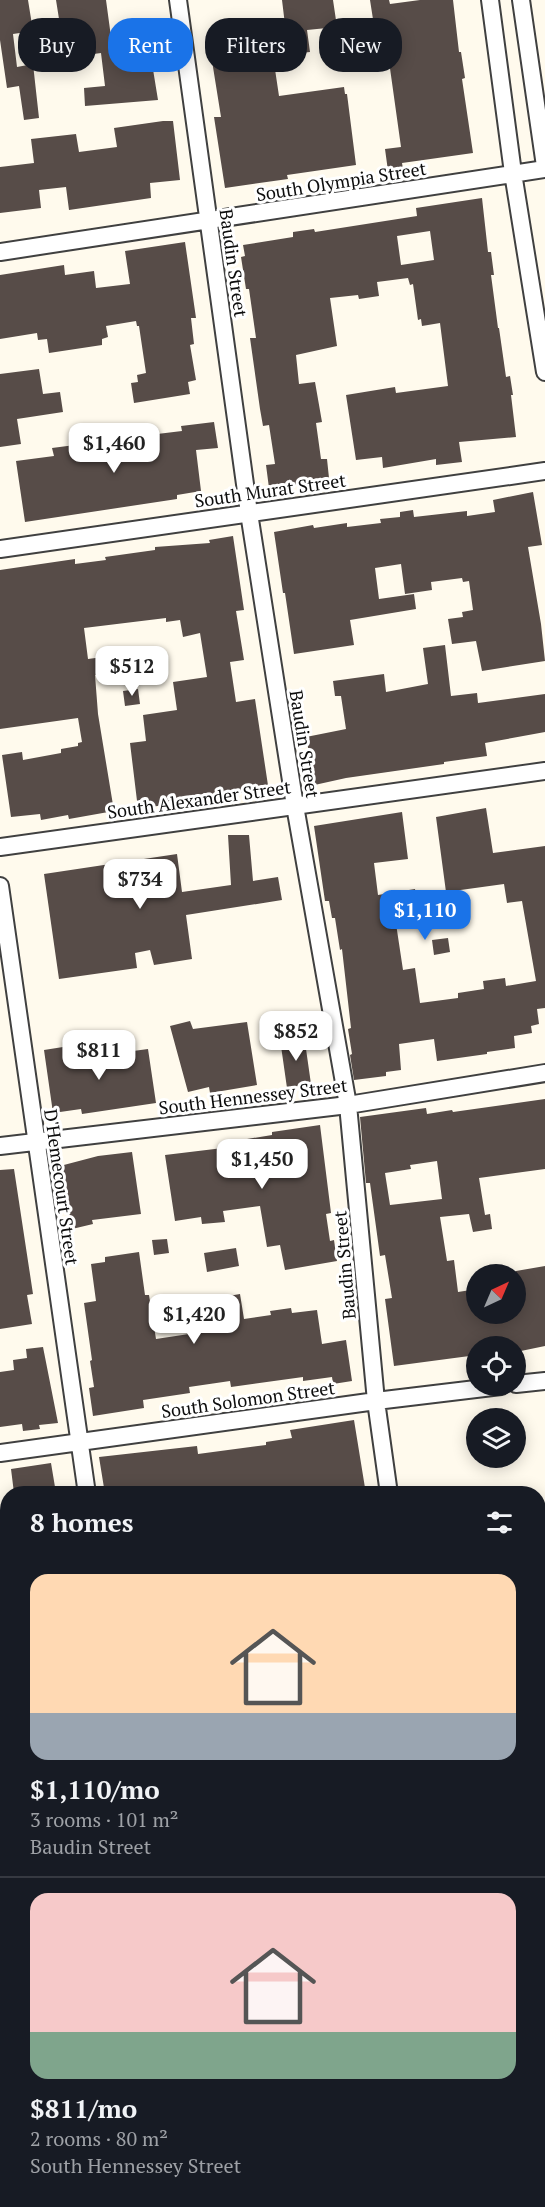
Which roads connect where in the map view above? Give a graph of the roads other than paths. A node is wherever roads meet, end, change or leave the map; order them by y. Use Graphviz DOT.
graph roads {
  1 [pos="178,0"];
  2 [pos="490,0"];
  3 [pos="521,0"];
  4 [pos="545,167"];
  5 [pos="513,173"];
  6 [pos="208,222"];
  7 [pos="0,252"];
  8 [pos="545,372"];
  9 [pos="545,471"];
  10 [pos="249,513"];
  11 [pos="0,549"];
  12 [pos="545,771"];
  13 [pos="295,806"];
  14 [pos="0,847"];
  15 [pos="0,886"];
  16 [pos="545,1072"];
  17 [pos="348,1105"];
  18 [pos="35,1140"];
  19 [pos="0,1146"];
  20 [pos="545,1381"];
  21 [pos="526,1383"];
  22 [pos="466,1390"];
  23 [pos="376,1401"];
  24 [pos="79,1442"];
  25 [pos="0,1453"];
  26 [pos="86,1486"];
  27 [pos="388,1486"];
  1 -- 6 [label="street, Baudin Street"];
  2 -- 5 [label="street"];
  3 -- 4 [label="street"];
  4 -- 5 [label="street, South Olympia Street"];
  5 -- 6 [label="street, South Olympia Street"];
  5 -- 8 [label="street"];
  6 -- 7 [label="street, South Olympia Street"];
  6 -- 10 [label="street, Baudin Street"];
  9 -- 10 [label="street, South Murat Street"];
  10 -- 11 [label="street, South Murat Street"];
  10 -- 13 [label="street, Baudin Street"];
  12 -- 13 [label="street, South Alexander Street"];
  13 -- 14 [label="street, South Alexander Street"];
  13 -- 17 [label="street, Baudin Street"];
  15 -- 18 [label="street, D'Hemecourt Street"];
  16 -- 17 [label="street, South Hennessey Street"];
  17 -- 18 [label="street, South Hennessey Street"];
  17 -- 23 [label="street, Baudin Street"];
  18 -- 19 [label="street, South Hennessey Street"];
  18 -- 24 [label="street, D'Hemecourt Street"];
  20 -- 21 [label="street"];
  22 -- 23 [label="street, South Solomon Street"];
  23 -- 24 [label="street, South Solomon Street"];
  23 -- 27 [label="street, Baudin Street"];
  24 -- 25 [label="street, South Solomon Street"];
  24 -- 26 [label="street, D'Hemecourt Street"];
}
